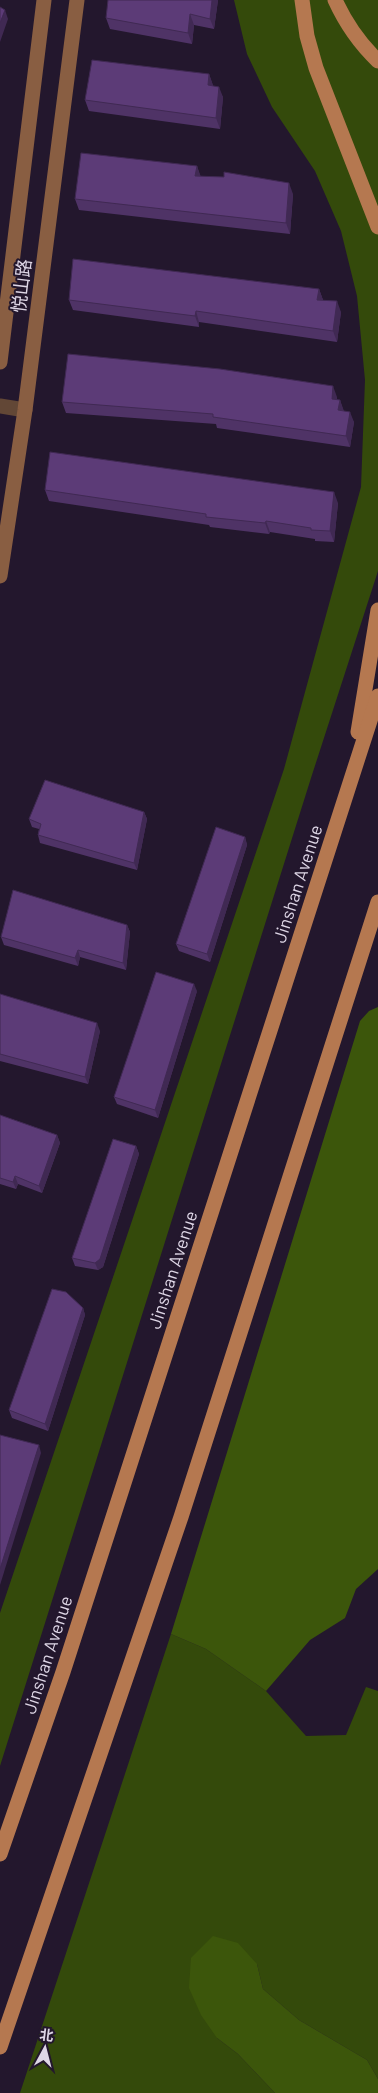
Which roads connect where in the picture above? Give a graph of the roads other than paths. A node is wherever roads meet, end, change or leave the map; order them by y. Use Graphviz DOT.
graph roads {
  1 [pos="44,0"];
  2 [pos="77,0"];
  3 [pos="302,0"];
  4 [pos="335,0"];
  5 [pos="378,61"];
  6 [pos="378,227"];
  7 [pos="0,362"];
  8 [pos="0,406"];
  9 [pos="25,410"];
  10 [pos="0,576"];
  11 [pos="378,610"];
  12 [pos="378,696"];
  13 [pos="350,781"];
  14 [pos="378,902"];
  15 [pos="0,1854"];
  16 [pos="0,2047"];
  1 -- 7 [label="main road, 悦山路"];
  2 -- 9 [label="main road, 悦山路"];
  3 -- 6 [label="highway"];
  4 -- 5 [label="highway"];
  8 -- 9 [label="street"];
  9 -- 10 [label="main road, 悦山路"];
  11 -- 13 [label="highway"];
  12 -- 13 [label="highway, Jinshan Avenue"];
  13 -- 15 [label="highway, Jinshan Avenue"];
  14 -- 16 [label="highway"];
}
